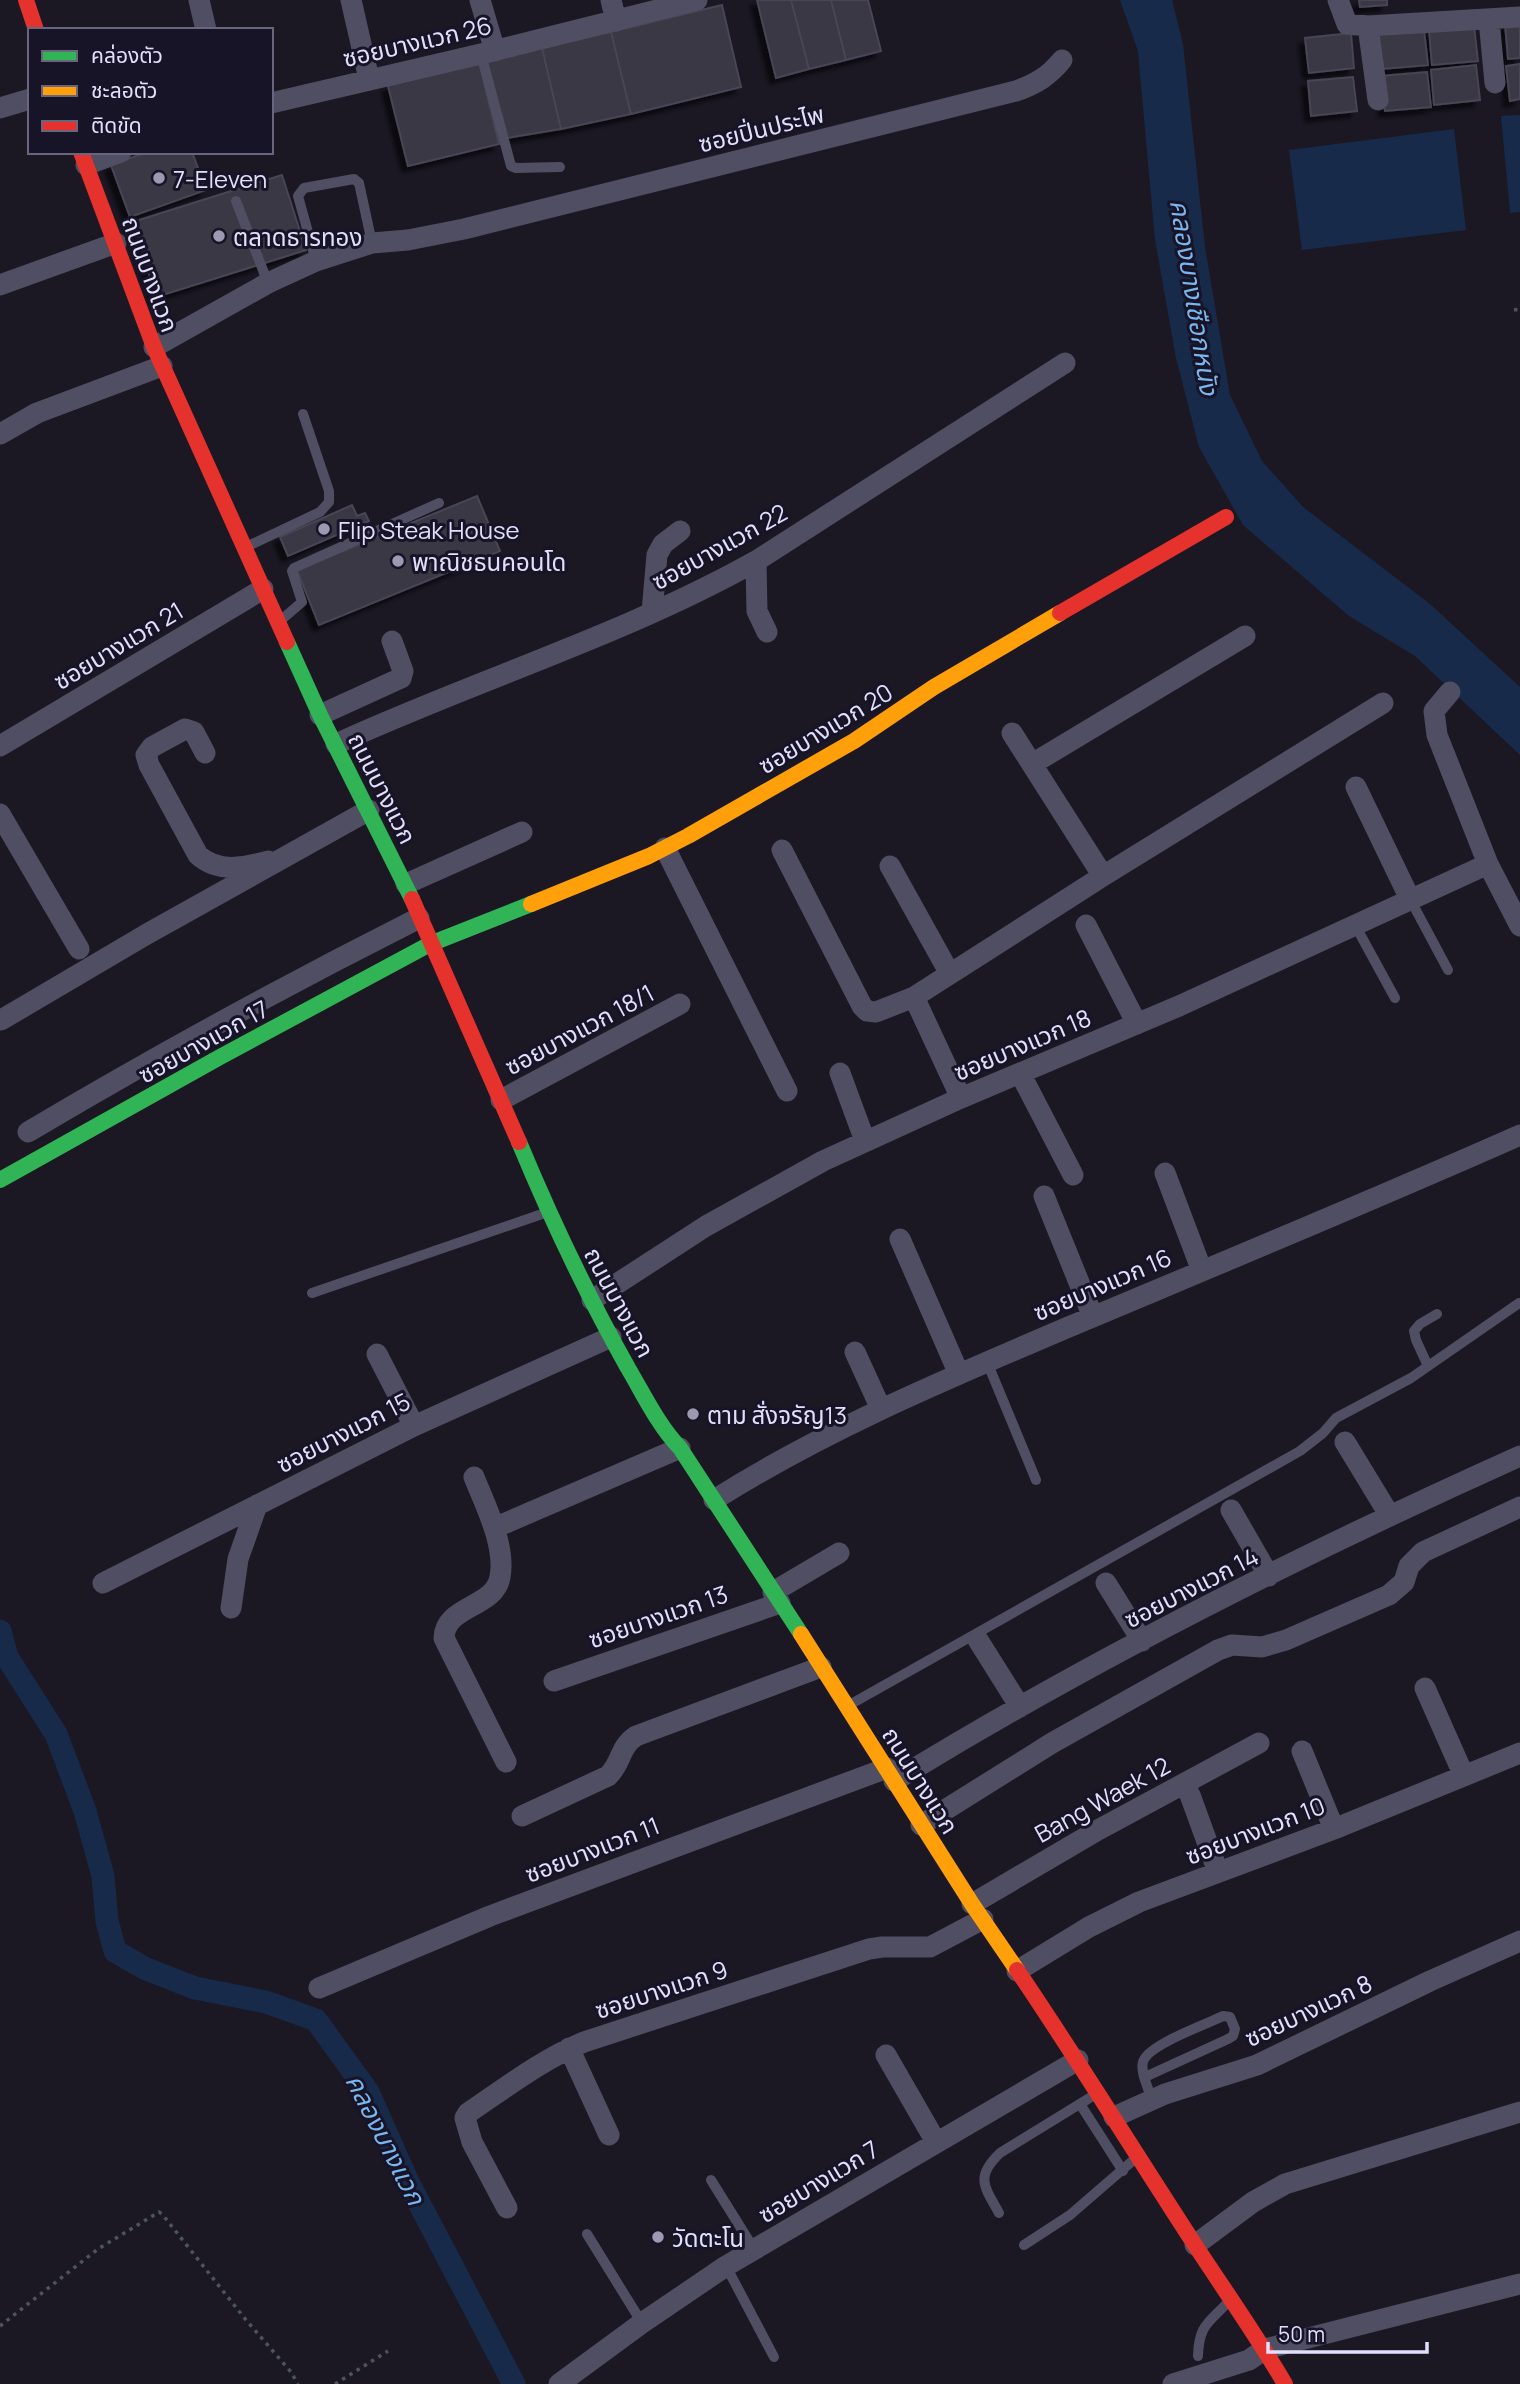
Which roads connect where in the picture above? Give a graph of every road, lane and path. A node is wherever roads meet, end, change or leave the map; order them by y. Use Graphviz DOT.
graph roads {
  1 [pos="26,0"];
  2 [pos="199,0"];
  3 [pos="351,0"];
  4 [pos="481,0"];
  5 [pos="697,0"];
  6 [pos="1338,0"];
  7 [pos="613,10"];
  8 [pos="1520,17"];
  9 [pos="1489,20"];
  10 [pos="1368,26"];
  11 [pos="35,28"];
  12 [pos="206,28"];
  13 [pos="488,52"];
  14 [pos="1062,60"];
  15 [pos="369,79"];
  16 [pos="1495,83"];
  17 [pos="28,100"];
  18 [pos="1378,100"];
  19 [pos="273,103"];
  20 [pos="0,108"];
  21 [pos="110,154"];
  22 [pos="83,159"];
  23 [pos="560,167"];
  24 [pos="236,201"];
  25 [pos="116,243"];
  26 [pos="372,243"];
  27 [pos="316,261"];
  28 [pos="268,283"];
  29 [pos="0,285"];
  30 [pos="1520,309"];
  31 [pos="1514,310"];
  32 [pos="158,357"];
  33 [pos="1065,363"];
  34 [pos="303,414"];
  35 [pos="0,434"];
  36 [pos="439,503"];
  37 [pos="1226,517"];
  38 [pos="680,531"];
  39 [pos="243,548"];
  40 [pos="755,561"];
  41 [pos="263,589"];
  42 [pos="652,612"];
  43 [pos="279,622"];
  44 [pos="767,632"];
  45 [pos="1245,636"];
  46 [pos="392,641"];
  47 [pos="1450,692"];
  48 [pos="1383,703"];
  49 [pos="320,715"];
  50 [pos="1012,733"];
  51 [pos="335,744"];
  52 [pos="0,746"];
  53 [pos="205,753"];
  54 [pos="1032,764"];
  55 [pos="1356,787"];
  56 [pos="369,810"];
  57 [pos="0,814"];
  58 [pos="522,832"];
  59 [pos="665,848"];
  60 [pos="782,850"];
  61 [pos="283,857"];
  62 [pos="1488,864"];
  63 [pos="890,866"];
  64 [pos="1103,876"];
  65 [pos="406,884"];
  66 [pos="1410,899"];
  67 [pos="419,918"];
  68 [pos="1086,925"];
  69 [pos="1355,925"];
  70 [pos="1520,926"];
  71 [pos="430,944"];
  72 [pos="79,949"];
  73 [pos="1448,970"];
  74 [pos="950,974"];
  75 [pos="914,997"];
  76 [pos="1395,998"];
  77 [pos="680,1004"];
  78 [pos="1,1020"];
  79 [pos="1137,1024"];
  80 [pos="840,1073"];
  81 [pos="1020,1073"];
  82 [pos="787,1091"];
  83 [pos="961,1098"];
  84 [pos="501,1100"];
  85 [pos="28,1132"];
  86 [pos="1520,1135"];
  87 [pos="865,1141"];
  88 [pos="1165,1173"];
  89 [pos="1073,1175"];
  90 [pos="0,1180"];
  91 [pos="1044,1196"];
  92 [pos="548,1212"];
  93 [pos="900,1239"];
  94 [pos="1202,1271"];
  95 [pos="312,1293"];
  96 [pos="592,1300"];
  97 [pos="1519,1303"];
  98 [pos="1437,1314"];
  99 [pos="1093,1317"];
  100 [pos="611,1338"];
  101 [pos="855,1352"];
  102 [pos="377,1354"];
  103 [pos="987,1362"];
  104 [pos="1428,1366"];
  105 [pos="959,1374"];
  106 [pos="881,1409"];
  107 [pos="414,1426"];
  108 [pos="1345,1442"];
  109 [pos="680,1448"];
  110 [pos="1520,1457"];
  111 [pos="474,1476"];
  112 [pos="1035,1480"];
  113 [pos="714,1500"];
  114 [pos="257,1505"];
  115 [pos="1520,1507"];
  116 [pos="1231,1510"];
  117 [pos="1390,1516"];
  118 [pos="494,1528"];
  119 [pos="839,1553"];
  120 [pos="1269,1576"];
  121 [pos="103,1583"];
  122 [pos="1107,1583"];
  123 [pos="776,1597"];
  124 [pos="232,1608"];
  125 [pos="978,1640"];
  126 [pos="1142,1641"];
  127 [pos="821,1667"];
  128 [pos="554,1681"];
  129 [pos="1425,1688"];
  130 [pos="848,1705"];
  131 [pos="1020,1707"];
  132 [pos="1259,1743"];
  133 [pos="1302,1751"];
  134 [pos="1520,1753"];
  135 [pos="506,1762"];
  136 [pos="891,1775"];
  137 [pos="1464,1776"];
  138 [pos="1190,1795"];
  139 [pos="522,1816"];
  140 [pos="921,1825"];
  141 [pos="1334,1829"];
  142 [pos="1218,1872"];
  143 [pos="977,1911"];
  144 [pos="1520,1941"];
  145 [pos="1017,1971"];
  146 [pos="319,1988"];
  147 [pos="569,2048"];
  148 [pos="886,2055"];
  149 [pos="1078,2060"];
  150 [pos="1145,2077"];
  151 [pos="1099,2093"];
  152 [pos="1152,2100"];
  153 [pos="1080,2104"];
  154 [pos="1520,2112"];
  155 [pos="1114,2117"];
  156 [pos="609,2135"];
  157 [pos="936,2142"];
  158 [pos="1139,2156"];
  159 [pos="1123,2171"];
  160 [pos="711,2180"];
  161 [pos="507,2208"];
  162 [pos="999,2213"];
  163 [pos="587,2234"];
  164 [pos="1024,2245"];
  165 [pos="1195,2245"];
  166 [pos="754,2249"];
  167 [pos="726,2266"];
  168 [pos="1520,2284"];
  169 [pos="1231,2298"];
  170 [pos="642,2323"];
  171 [pos="0,2326"];
  172 [pos="1265,2349"];
  173 [pos="388,2351"];
  174 [pos="1198,2356"];
  175 [pos="775,2357"];
  176 [pos="298,2384"];
  177 [pos="335,2384"];
  178 [pos="559,2384"];
  179 [pos="1173,2384"];
  180 [pos="1285,2384"];
  1 -- 11 [label="main road"];
  2 -- 12 [label="street"];
  3 -- 15 [label="street"];
  4 -- 13 [label="street"];
  5 -- 7 [label="street, ซอยบางแวก 26"];
  6 -- 10 [label="street"];
  7 -- 13 [label="street, ซอยบางแวก 26"];
  8 -- 9 [label="street"];
  9 -- 10 [label="street"];
  9 -- 16 [label="street"];
  10 -- 18 [label="street"];
  13 -- 15 [label="street, ซอยบางแวก 26"];
  13 -- 23 [label="lane"];
  14 -- 26 [label="street, ซอยปิ่นประไพ"];
  15 -- 19 [label="street, ซอยบางแวก 26"];
  17 -- 20 [label="street"];
  21 -- 22 [label="street"];
  22 -- 25 [label="main road, ถนนบางแวก"];
  24 -- 28 [label="lane"];
  25 -- 29 [label="street"];
  25 -- 32 [label="main road, ถนนบางแวก"];
  26 -- 27 [label="street, ซอยปิ่นประไพ"];
  26 -- 27 [label="lane"];
  27 -- 28 [label="street, ซอยปิ่นประไพ"];
  28 -- 32 [label="street, ซอยปิ่นประไพ"];
  30 -- 31 [label="path"];
  32 -- 35 [label="street, ซอยปิ่นประไพ"];
  32 -- 39 [label="main road, ถนนบางแวก"];
  33 -- 40 [label="street, ซอยบางแวก 22"];
  34 -- 39 [label="lane"];
  36 -- 43 [label="lane"];
  37 -- 59 [label="main road, ซอยบางแวก 20"];
  38 -- 42 [label="street"];
  39 -- 41 [label="main road, ถนนบางแวก"];
  40 -- 42 [label="street, ซอยบางแวก 22"];
  40 -- 44 [label="street"];
  41 -- 43 [label="main road, ถนนบางแวก"];
  41 -- 52 [label="street, ซอยบางแวก 21"];
  42 -- 51 [label="street, ซอยบางแวก 22"];
  43 -- 49 [label="main road, ถนนบางแวก"];
  45 -- 54 [label="street"];
  46 -- 49 [label="street"];
  47 -- 62 [label="street"];
  48 -- 64 [label="street"];
  49 -- 51 [label="main road, ถนนบางแวก"];
  50 -- 54 [label="street"];
  51 -- 56 [label="main road, ถนนบางแวก"];
  53 -- 61 [label="street"];
  54 -- 64 [label="street"];
  55 -- 66 [label="street"];
  56 -- 61 [label="street"];
  56 -- 65 [label="main road, ถนนบางแวก"];
  57 -- 72 [label="street"];
  58 -- 65 [label="street"];
  59 -- 71 [label="main road, ซอยบางแวก 20"];
  59 -- 82 [label="street"];
  60 -- 75 [label="street"];
  61 -- 78 [label="street"];
  62 -- 66 [label="street, ซอยบางแวก 18"];
  62 -- 70 [label="street"];
  63 -- 74 [label="street"];
  64 -- 74 [label="street"];
  65 -- 67 [label="main road, ถนนบางแวก"];
  66 -- 69 [label="street, ซอยบางแวก 18"];
  66 -- 73 [label="lane"];
  67 -- 71 [label="main road, ถนนบางแวก"];
  67 -- 85 [label="street"];
  68 -- 79 [label="street"];
  69 -- 76 [label="lane"];
  69 -- 79 [label="street, ซอยบางแวก 18"];
  71 -- 84 [label="main road, ถนนบางแวก"];
  71 -- 90 [label="main road, ซอยบางแวก 17"];
  74 -- 75 [label="street"];
  75 -- 83 [label="street"];
  77 -- 84 [label="street, ซอยบางแวก 18/1"];
  79 -- 81 [label="street, ซอยบางแวก 18"];
  80 -- 87 [label="street"];
  81 -- 83 [label="street, ซอยบางแวก 18"];
  81 -- 89 [label="street"];
  83 -- 87 [label="street, ซอยบางแวก 18"];
  84 -- 92 [label="main road, ถนนบางแวก"];
  86 -- 94 [label="street, ซอยบางแวก 16"];
  87 -- 96 [label="street, ซอยบางแวก 18"];
  88 -- 94 [label="street"];
  91 -- 99 [label="street"];
  92 -- 95 [label="lane"];
  92 -- 96 [label="main road, ถนนบางแวก"];
  93 -- 105 [label="street"];
  94 -- 99 [label="street, ซอยบางแวก 16"];
  96 -- 100 [label="main road, ถนนบางแวก"];
  97 -- 104 [label="lane"];
  98 -- 104 [label="lane"];
  99 -- 103 [label="street, ซอยบางแวก 16"];
  100 -- 107 [label="street, ซอยบางแวก 15"];
  100 -- 109 [label="main road, ถนนบางแวก"];
  101 -- 106 [label="street"];
  102 -- 107 [label="street"];
  103 -- 105 [label="street, ซอยบางแวก 16"];
  103 -- 112 [label="lane"];
  104 -- 130 [label="lane"];
  105 -- 106 [label="street, ซอยบางแวก 16"];
  106 -- 113 [label="street, ซอยบางแวก 16"];
  107 -- 114 [label="street, ซอยบางแวก 15"];
  108 -- 117 [label="street"];
  109 -- 113 [label="main road, ถนนบางแวก"];
  109 -- 118 [label="street"];
  110 -- 117 [label="street, ซอยบางแวก 14"];
  111 -- 118 [label="street"];
  113 -- 123 [label="main road, ถนนบางแวก"];
  114 -- 121 [label="street, ซอยบางแวก 15"];
  114 -- 124 [label="street"];
  115 -- 140 [label="street"];
  116 -- 120 [label="street"];
  117 -- 120 [label="street, ซอยบางแวก 14"];
  118 -- 135 [label="street"];
  119 -- 123 [label="street, ซอยบางแวก 13"];
  120 -- 126 [label="street, ซอยบางแวก 14"];
  122 -- 126 [label="street"];
  123 -- 127 [label="main road, ถนนบางแวก"];
  123 -- 128 [label="street, ซอยบางแวก 13"];
  125 -- 131 [label="street"];
  126 -- 131 [label="street, ซอยบางแวก 14"];
  127 -- 130 [label="main road, ถนนบางแวก"];
  127 -- 139 [label="street"];
  129 -- 137 [label="street"];
  130 -- 136 [label="main road, ถนนบางแวก"];
  131 -- 136 [label="street, ซอยบางแวก 14"];
  132 -- 143 [label="street, Bang Waek 12"];
  133 -- 141 [label="street"];
  134 -- 137 [label="street, ซอยบางแวก 10"];
  136 -- 140 [label="main road, ถนนบางแวก"];
  136 -- 146 [label="street, ซอยบางแวก 11"];
  137 -- 141 [label="street, ซอยบางแวก 10"];
  138 -- 142 [label="street"];
  140 -- 143 [label="main road, ถนนบางแวก"];
  141 -- 142 [label="street, ซอยบางแวก 10"];
  142 -- 145 [label="street, ซอยบางแวก 10"];
  143 -- 145 [label="main road, ถนนบางแวก"];
  143 -- 147 [label="street, ซอยบางแวก 9"];
  144 -- 152 [label="street, ซอยบางแวก 8"];
  145 -- 149 [label="main road, ถนนบางแวก"];
  147 -- 156 [label="street"];
  147 -- 161 [label="street, ซอยบางแวก 9"];
  148 -- 157 [label="street"];
  149 -- 151 [label="main road, ถนนบางแวก"];
  149 -- 157 [label="street, ซอยบางแวก 7"];
  150 -- 150 [label="lane"];
  150 -- 152 [label="lane"];
  151 -- 153 [label="lane"];
  151 -- 155 [label="main road, ถนนบางแวก"];
  152 -- 155 [label="street, ซอยบางแวก 8"];
  153 -- 159 [label="lane"];
  153 -- 162 [label="lane"];
  154 -- 165 [label="street"];
  155 -- 158 [label="main road, ถนนบางแวก"];
  157 -- 166 [label="street, ซอยบางแวก 7"];
  158 -- 159 [label="lane"];
  158 -- 165 [label="main road, ถนนบางแวก"];
  159 -- 164 [label="lane"];
  160 -- 166 [label="lane"];
  163 -- 170 [label="lane"];
  165 -- 169 [label="main road, ถนนบางแวก"];
  166 -- 167 [label="street, ซอยบางแวก 7"];
  167 -- 170 [label="street, ซอยบางแวก 7"];
  167 -- 175 [label="lane"];
  168 -- 172 [label="street"];
  169 -- 172 [label="main road, ถนนบางแวก"];
  169 -- 174 [label="lane"];
  170 -- 178 [label="street, ซอยบางแวก 7"];
  171 -- 176 [label="path"];
  172 -- 179 [label="street"];
  172 -- 180 [label="main road, ถนนบางแวก"];
  173 -- 177 [label="path"];
}
